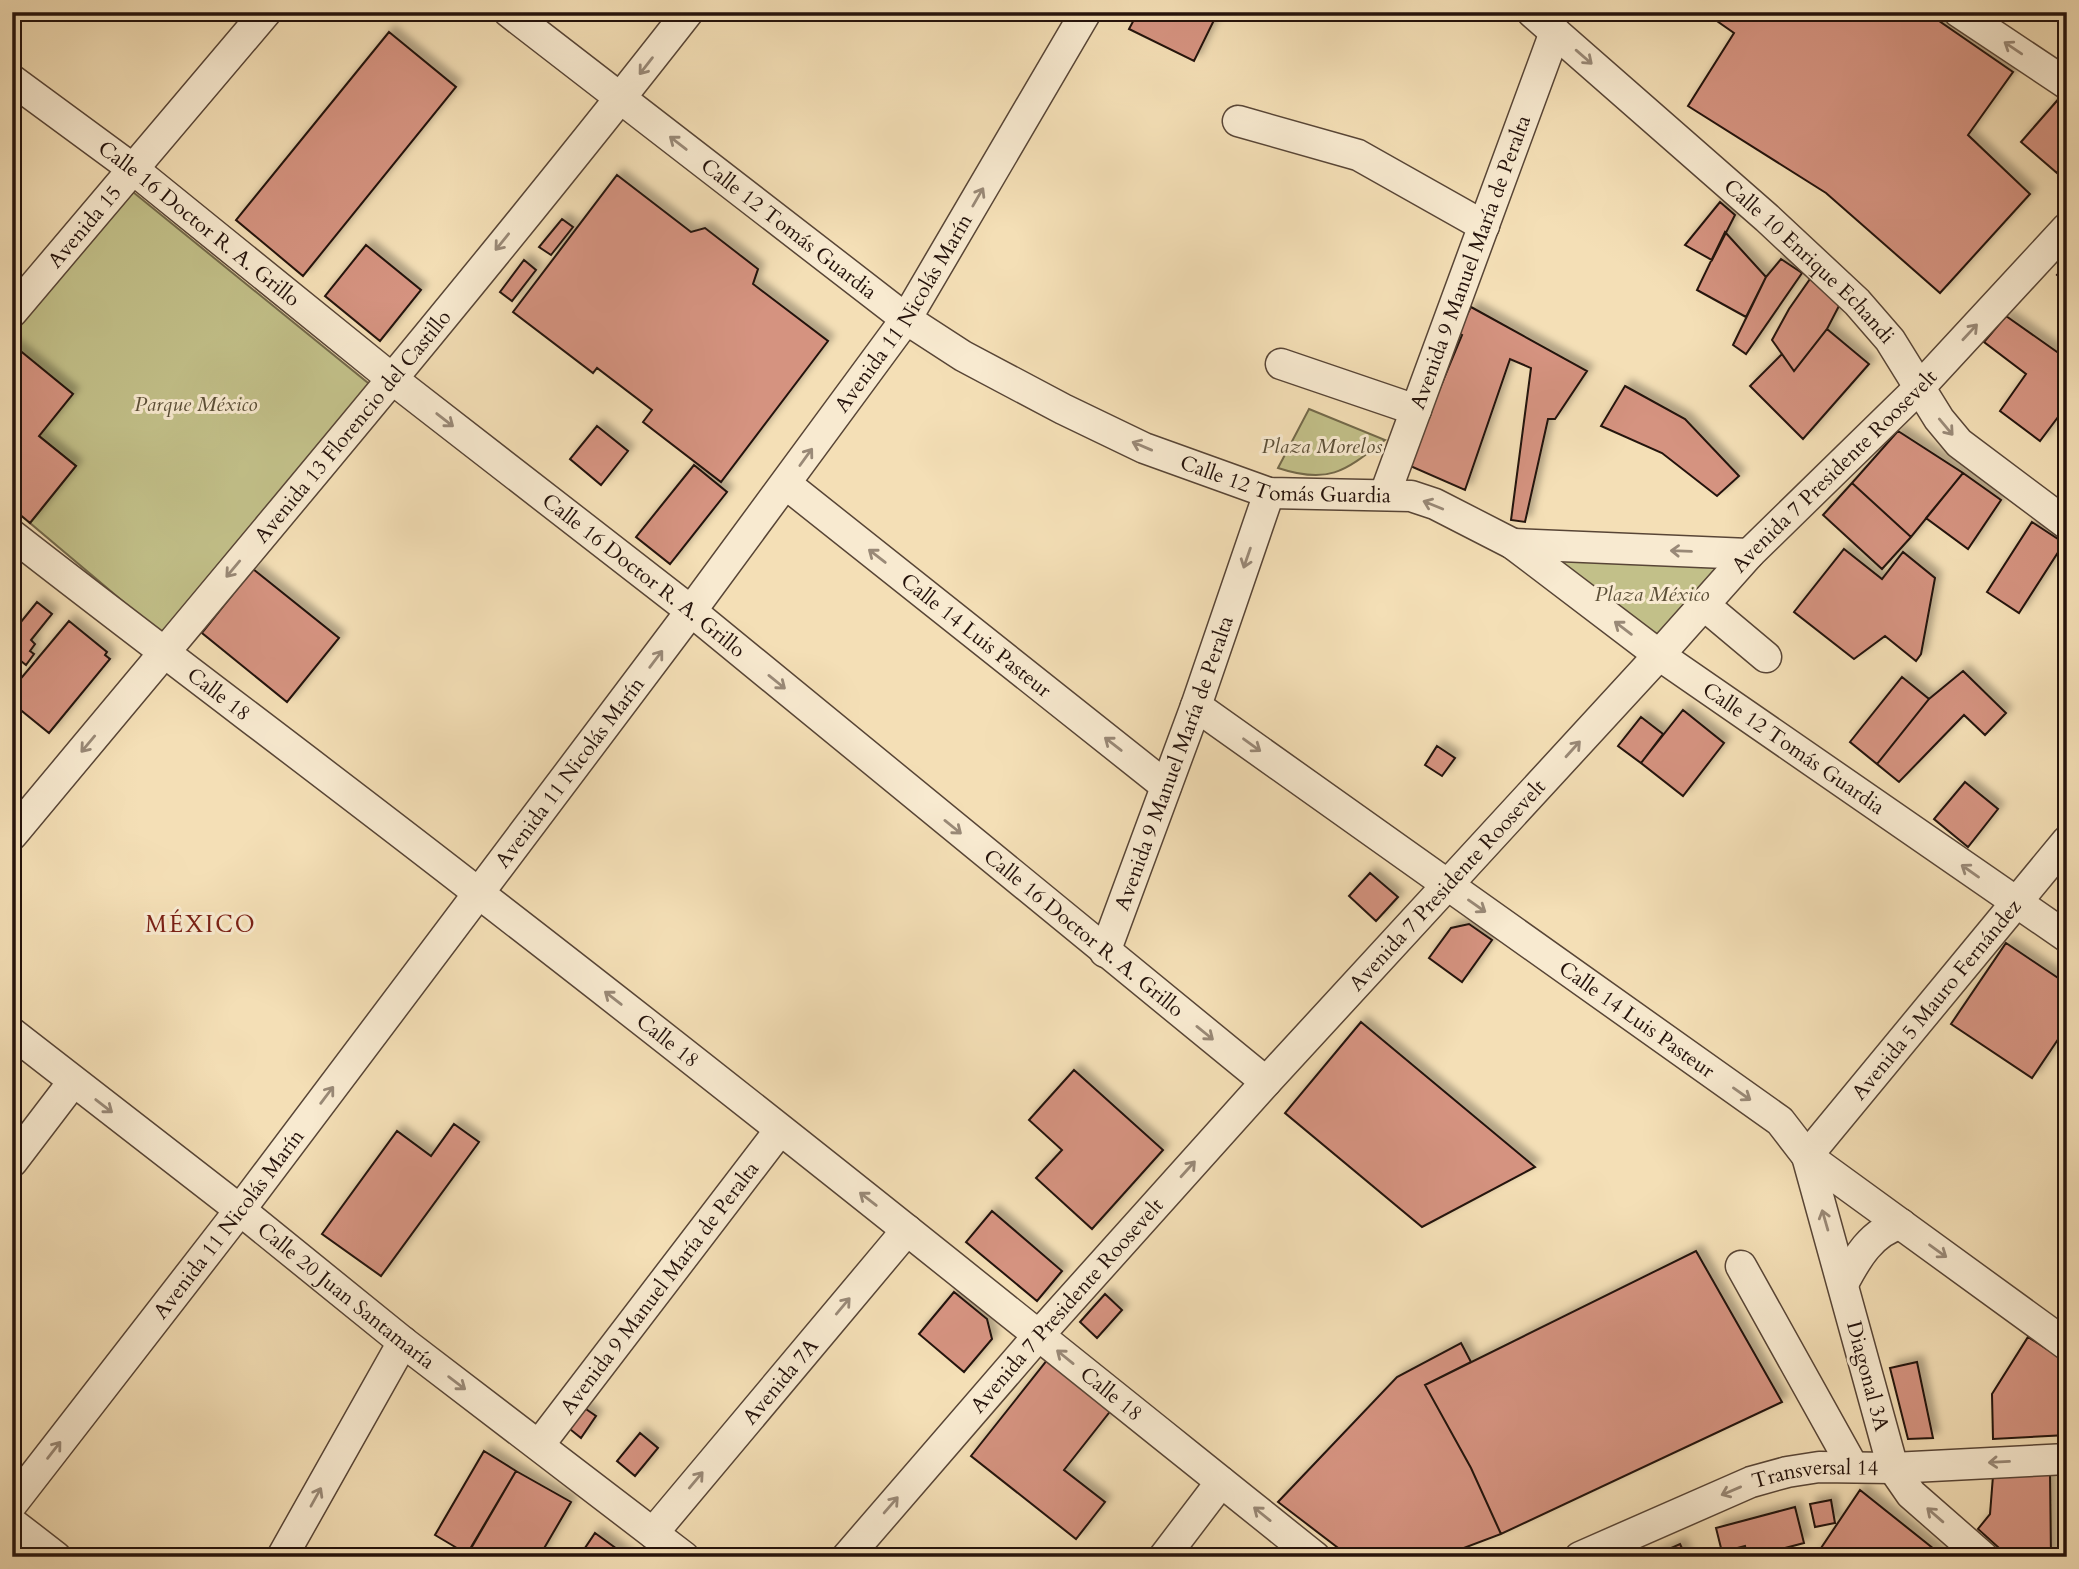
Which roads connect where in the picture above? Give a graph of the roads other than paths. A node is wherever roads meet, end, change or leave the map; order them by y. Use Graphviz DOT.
graph roads {
  1 [pos="266,12"];
  2 [pos="509,12"];
  3 [pos="688,12"];
  4 [pos="1086,12"];
  5 [pos="1532,12"];
  6 [pos="1959,12"];
  7 [pos="1555,32"];
  8 [pos="12,80"];
  9 [pos="2067,84"];
  10 [pos="620,99"];
  11 [pos="1238,121"];
  12 [pos="133,169"];
  13 [pos="1484,226"];
  14 [pos="2067,228"];
  15 [pos="12,312"];
  16 [pos="906,319"];
  17 [pos="1281,364"];
  18 [pos="391,378"];
  19 [pos="1919,388"];
  20 [pos="1416,411"];
  21 [pos="786,484"];
  22 [pos="1269,493"];
  23 [pos="1385,494"];
  24 [pos="2062,512"];
  25 [pos="12,535"];
  26 [pos="1513,544"];
  27 [pos="1749,554"];
  28 [pos="1703,605"];
  29 [pos="691,611"];
  30 [pos="163,654"];
  31 [pos="1659,655"];
  32 [pos="1766,657"];
  33 [pos="1196,706"];
  34 [pos="1166,786"];
  35 [pos="12,835"];
  36 [pos="2067,841"];
  37 [pos="1448,885"];
  38 [pos="479,893"];
  39 [pos="2016,903"];
  40 [pos="2067,937"];
  41 [pos="1105,952"];
  42 [pos="12,1033"];
  43 [pos="74,1082"];
  44 [pos="1266,1082"];
  45 [pos="780,1130"];
  46 [pos="1807,1156"];
  47 [pos="12,1161"];
  48 [pos="240,1210"];
  49 [pos="1900,1224"];
  50 [pos="907,1230"];
  51 [pos="1741,1266"];
  52 [pos="1843,1284"];
  53 [pos="1038,1336"];
  54 [pos="403,1342"];
  55 [pos="2067,1345"];
  56 [pos="539,1446"];
  57 [pos="2067,1459"];
  58 [pos="1853,1467"];
  59 [pos="1893,1468"];
  60 [pos="1221,1482"];
  61 [pos="12,1504"];
  62 [pos="12,1523"];
  63 [pos="653,1532"];
  64 [pos="56,1557"];
  65 [pos="282,1557"];
  66 [pos="684,1557"];
  67 [pos="847,1557"];
  68 [pos="1164,1557"];
  69 [pos="1315,1557"];
  70 [pos="1580,1557"];
  71 [pos="1983,1557"];
  1 -- 12 [label="street, Avenida 15"];
  2 -- 10 [label="street, Calle 12 Tomás Guardia"];
  3 -- 10 [label="street, Avenida 13 Florencio del Castillo, one-way"];
  16 -- 4 [label="street, Avenida 11 Nicolás Marín, one-way"];
  5 -- 7 [label="street, Calle 10 Enrique Echandi"];
  9 -- 6 [label="street, one-way"];
  7 -- 13 [label="street, Avenida 9 Manuel María de Peralta"];
  7 -- 19 [label="street, Calle 10 Enrique Echandi, one-way"];
  8 -- 12 [label="street, Calle 16 Doctor R. A. Grillo"];
  16 -- 10 [label="street, Calle 12 Tomás Guardia, one-way"];
  10 -- 18 [label="street, Avenida 13 Florencio del Castillo, one-way"];
  11 -- 13 [label="street"];
  12 -- 15 [label="street, Avenida 15"];
  12 -- 18 [label="street, Calle 16 Doctor R. A. Grillo"];
  13 -- 20 [label="street, Avenida 9 Manuel María de Peralta"];
  19 -- 14 [label="street, Avenida 7 Presidente Roosevelt, one-way"];
  21 -- 16 [label="street, Avenida 11 Nicolás Marín, one-way"];
  22 -- 16 [label="street, Calle 12 Tomás Guardia, one-way"];
  17 -- 20 [label="street"];
  18 -- 29 [label="street, Calle 16 Doctor R. A. Grillo, one-way"];
  18 -- 30 [label="street, Avenida 13 Florencio del Castillo, one-way"];
  19 -- 24 [label="street, Calle 10 Enrique Echandi, one-way"];
  19 -- 27 [label="street, Avenida 7 Presidente Roosevelt"];
  20 -- 23 [label="street, Avenida 9 Manuel María de Peralta"];
  21 -- 29 [label="street, Avenida 11 Nicolás Marín"];
  34 -- 21 [label="street, Calle 14 Luis Pasteur, one-way"];
  22 -- 23 [label="street, Calle 12 Tomás Guardia"];
  22 -- 33 [label="street, Avenida 9 Manuel María de Peralta, one-way"];
  26 -- 23 [label="street, Calle 12 Tomás Guardia, one-way"];
  25 -- 30 [label="street, Calle 18"];
  27 -- 26 [label="street, one-way"];
  31 -- 26 [label="street, Calle 12 Tomás Guardia, one-way"];
  27 -- 28 [label="street, Avenida 7 Presidente Roosevelt"];
  28 -- 31 [label="street, Avenida 7 Presidente Roosevelt"];
  28 -- 32 [label="street"];
  38 -- 29 [label="street, Avenida 11 Nicolás Marín, one-way"];
  29 -- 41 [label="street, Calle 16 Doctor R. A. Grillo, one-way"];
  30 -- 35 [label="street, Avenida 13 Florencio del Castillo, one-way"];
  30 -- 38 [label="street, Calle 18"];
  37 -- 31 [label="street, Avenida 7 Presidente Roosevelt, one-way"];
  39 -- 31 [label="street, Calle 12 Tomás Guardia, one-way"];
  33 -- 34 [label="street, Avenida 9 Manuel María de Peralta"];
  33 -- 37 [label="street, Calle 14 Luis Pasteur, one-way"];
  34 -- 41 [label="street, Avenida 9 Manuel María de Peralta"];
  36 -- 39 [label="street, Avenida 5 Mauro Fernández"];
  37 -- 44 [label="street, Avenida 7 Presidente Roosevelt"];
  37 -- 46 [label="street, Calle 14 Luis Pasteur, one-way"];
  45 -- 38 [label="street, Calle 18, one-way"];
  48 -- 38 [label="street, Avenida 11 Nicolás Marín, one-way"];
  39 -- 40 [label="street, Calle 12 Tomás Guardia"];
  39 -- 46 [label="street, Avenida 5 Mauro Fernández"];
  41 -- 44 [label="street, Calle 16 Doctor R. A. Grillo, one-way"];
  42 -- 43 [label="street, Calle 20 Juan Santamaría"];
  43 -- 47 [label="street"];
  43 -- 48 [label="street, Calle 20 Juan Santamaría, one-way"];
  53 -- 44 [label="street, Avenida 7 Presidente Roosevelt, one-way"];
  50 -- 45 [label="street, Calle 18, one-way"];
  45 -- 56 [label="street, Avenida 9 Manuel María de Peralta"];
  46 -- 49 [label="street, Calle 14 Luis Pasteur"];
  52 -- 46 [label="street, Diagonal 3A, one-way"];
  48 -- 54 [label="street, Calle 20 Juan Santamaría"];
  61 -- 48 [label="street, Avenida 11 Nicolás Marín, one-way"];
  49 -- 52 [label="street"];
  49 -- 55 [label="street, Calle 14 Luis Pasteur, one-way"];
  50 -- 53 [label="street, Calle 18"];
  63 -- 50 [label="street, Avenida 7A, one-way"];
  51 -- 58 [label="street"];
  52 -- 59 [label="street, Diagonal 3A"];
  60 -- 53 [label="street, Calle 18, one-way"];
  67 -- 53 [label="street, Avenida 7 Presidente Roosevelt, one-way"];
  54 -- 56 [label="street, Calle 20 Juan Santamaría, one-way"];
  65 -- 54 [label="street, one-way"];
  56 -- 63 [label="street, Calle 20 Juan Santamaría"];
  57 -- 59 [label="street, Transversal 14, one-way"];
  58 -- 59 [label="street, Transversal 14"];
  58 -- 70 [label="street, Transversal 14, one-way"];
  71 -- 59 [label="street, one-way"];
  60 -- 68 [label="street"];
  69 -- 60 [label="street, Calle 18, one-way"];
  62 -- 64 [label="street"];
  63 -- 66 [label="street, Calle 20 Juan Santamaría"];
}
